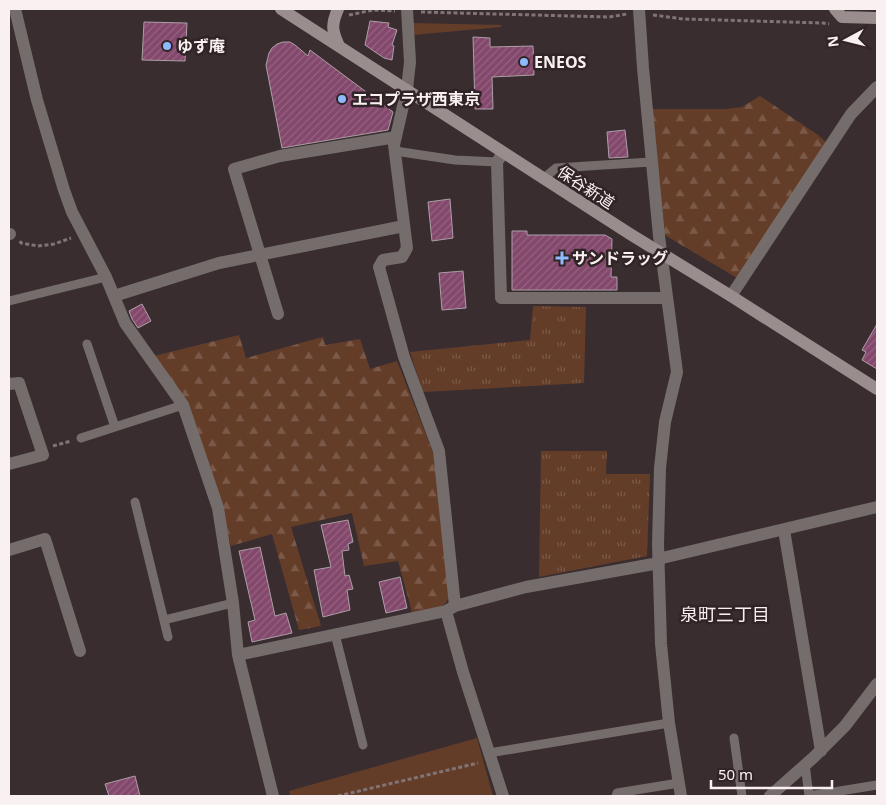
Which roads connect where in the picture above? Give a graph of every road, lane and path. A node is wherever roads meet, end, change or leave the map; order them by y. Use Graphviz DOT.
graph roads {
  1 [pos="15,9"];
  2 [pos="280,9"];
  3 [pos="338,9"];
  4 [pos="407,9"];
  5 [pos="639,9"];
  6 [pos="835,9"];
  7 [pos="877,18"];
  8 [pos="339,46"];
  9 [pos="877,87"];
  10 [pos="407,90"];
  11 [pos="396,137"];
  12 [pos="395,152"];
  13 [pos="500,158"];
  14 [pos="652,162"];
  15 [pos="543,179"];
  16 [pos="404,226"];
  17 [pos="9,234"];
  18 [pos="84,234"];
  19 [pos="661,254"];
  20 [pos="260,255"];
  21 [pos="106,277"];
  22 [pos="114,296"];
  23 [pos="731,296"];
  24 [pos="667,298"];
  25 [pos="9,301"];
  26 [pos="278,314"];
  27 [pos="87,344"];
  28 [pos="9,384"];
  29 [pos="877,389"];
  30 [pos="183,405"];
  31 [pos="115,427"];
  32 [pos="81,438"];
  33 [pos="41,449"];
  34 [pos="9,464"];
  35 [pos="135,502"];
  36 [pos="877,507"];
  37 [pos="784,530"];
  38 [pos="9,550"];
  39 [pos="658,561"];
  40 [pos="233,603"];
  41 [pos="450,609"];
  42 [pos="164,620"];
  43 [pos="335,634"];
  44 [pos="168,637"];
  45 [pos="80,651"];
  46 [pos="238,654"];
  47 [pos="877,684"];
  48 [pos="669,723"];
  49 [pos="734,738"];
  50 [pos="363,745"];
  51 [pos="821,751"];
  52 [pos="490,757"];
  53 [pos="805,764"];
  54 [pos="877,785"];
  55 [pos="680,790"];
  56 [pos="273,796"];
  57 [pos="338,796"];
  58 [pos="503,796"];
  59 [pos="616,796"];
  60 [pos="742,796"];
  61 [pos="770,796"];
  62 [pos="809,796"];
  1 -- 18 [label="street"];
  2 -- 8 [label="main road, 保谷新道"];
  3 -- 8 [label="main road"];
  4 -- 10 [label="street"];
  5 -- 14 [label="street"];
  6 -- 7 [label="main road"];
  8 -- 10 [label="main road, 保谷新道"];
  9 -- 23 [label="street"];
  10 -- 11 [label="street"];
  10 -- 13 [label="main road, 保谷新道"];
  11 -- 12 [label="street"];
  11 -- 20 [label="street"];
  12 -- 13 [label="lane"];
  12 -- 16 [label="street"];
  13 -- 15 [label="main road, 保谷新道"];
  13 -- 24 [label="street"];
  14 -- 15 [label="lane"];
  14 -- 19 [label="street"];
  15 -- 19 [label="main road, 保谷新道"];
  16 -- 20 [label="street"];
  16 -- 41 [label="street"];
  17 -- 18 [label="path"];
  18 -- 21 [label="street"];
  19 -- 23 [label="main road, 保谷新道"];
  19 -- 24 [label="street"];
  20 -- 22 [label="street"];
  20 -- 26 [label="street"];
  21 -- 22 [label="street"];
  21 -- 25 [label="lane"];
  22 -- 30 [label="street"];
  23 -- 29 [label="main road, 保谷新道"];
  24 -- 39 [label="street"];
  27 -- 31 [label="lane"];
  28 -- 33 [label="street"];
  30 -- 31 [label="lane"];
  30 -- 40 [label="street"];
  31 -- 32 [label="lane"];
  32 -- 33 [label="path"];
  33 -- 34 [label="street"];
  35 -- 42 [label="lane"];
  36 -- 37 [label="street"];
  37 -- 39 [label="street"];
  37 -- 51 [label="street"];
  38 -- 45 [label="street"];
  39 -- 41 [label="street"];
  39 -- 48 [label="street"];
  40 -- 42 [label="lane"];
  40 -- 46 [label="street"];
  41 -- 43 [label="street"];
  41 -- 52 [label="street"];
  42 -- 44 [label="lane"];
  43 -- 46 [label="street"];
  43 -- 50 [label="lane"];
  46 -- 56 [label="street"];
  47 -- 51 [label="street"];
  48 -- 52 [label="lane"];
  48 -- 55 [label="street"];
  49 -- 60 [label="lane"];
  51 -- 53 [label="street"];
  52 -- 57 [label="path"];
  52 -- 58 [label="street"];
  53 -- 61 [label="street"];
  53 -- 62 [label="lane"];
  54 -- 62 [label="lane"];
  55 -- 59 [label="lane"];
}
